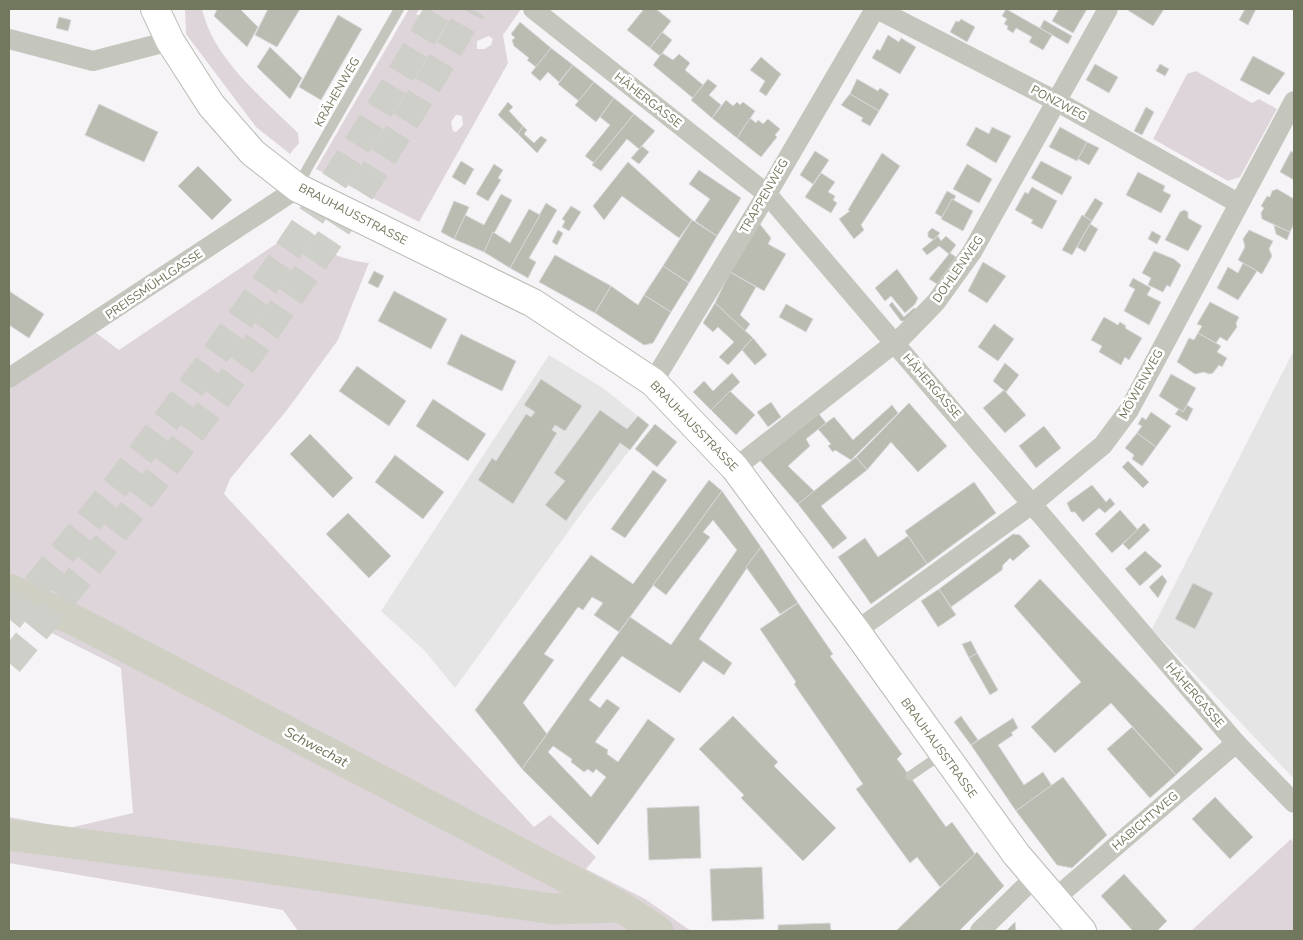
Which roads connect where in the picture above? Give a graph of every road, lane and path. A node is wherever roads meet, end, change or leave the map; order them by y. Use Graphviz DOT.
graph roads {
  1 [pos="156,9"];
  2 [pos="400,9"];
  3 [pos="533,9"];
  4 [pos="876,9"];
  5 [pos="1108,9"];
  6 [pos="9,39"];
  7 [pos="170,41"];
  8 [pos="1056,101"];
  9 [pos="1294,101"];
  10 [pos="298,188"];
  11 [pos="767,194"];
  12 [pos="1238,203"];
  13 [pos="894,343"];
  14 [pos="9,378"];
  15 [pos="653,382"];
  16 [pos="735,468"];
  17 [pos="1032,504"];
  18 [pos="856,631"];
  19 [pos="1236,743"];
  20 [pos="942,753"];
  21 [pos="910,776"];
  22 [pos="1294,803"];
  23 [pos="1035,877"];
  24 [pos="1053,900"];
  25 [pos="980,931"];
  26 [pos="1082,931"];
  1 -- 7 [label="main road, BRAUHAUSSTRASSE"];
  2 -- 10 [label="lane, KRÄHENWEG"];
  3 -- 11 [label="street, HÄHERGASSE"];
  4 -- 8 [label="street, PONZWEG"];
  4 -- 11 [label="street, TRAPPENWEG"];
  5 -- 8 [label="street, DOHLENWEG"];
  6 -- 7 [label="street"];
  7 -- 10 [label="main road, BRAUHAUSSTRASSE"];
  8 -- 12 [label="street, PONZWEG"];
  8 -- 13 [label="street, DOHLENWEG"];
  9 -- 12 [label="street, MÖWENWEG"];
  10 -- 14 [label="street, PREISSMÜHLGASSE"];
  10 -- 15 [label="main road, BRAUHAUSSTRASSE"];
  11 -- 13 [label="street, HÄHERGASSE"];
  11 -- 15 [label="street, TRAPPENWEG"];
  12 -- 17 [label="street, MÖWENWEG"];
  13 -- 16 [label="street, DOHLENWEG"];
  13 -- 17 [label="street, HÄHERGASSE"];
  15 -- 16 [label="main road, BRAUHAUSSTRASSE"];
  16 -- 18 [label="main road, BRAUHAUSSTRASSE"];
  17 -- 18 [label="street, MÖWENWEG"];
  17 -- 19 [label="street, HÄHERGASSE"];
  18 -- 20 [label="main road, BRAUHAUSSTRASSE"];
  19 -- 22 [label="street, HÄHERGASSE"];
  19 -- 24 [label="street, HABICHTWEG"];
  20 -- 21 [label="lane"];
  20 -- 23 [label="main road, BRAUHAUSSTRASSE"];
  23 -- 24 [label="main road, BRAUHAUSSTRASSE"];
  23 -- 25 [label="street"];
  24 -- 26 [label="main road, BRAUHAUSSTRASSE"];
}
